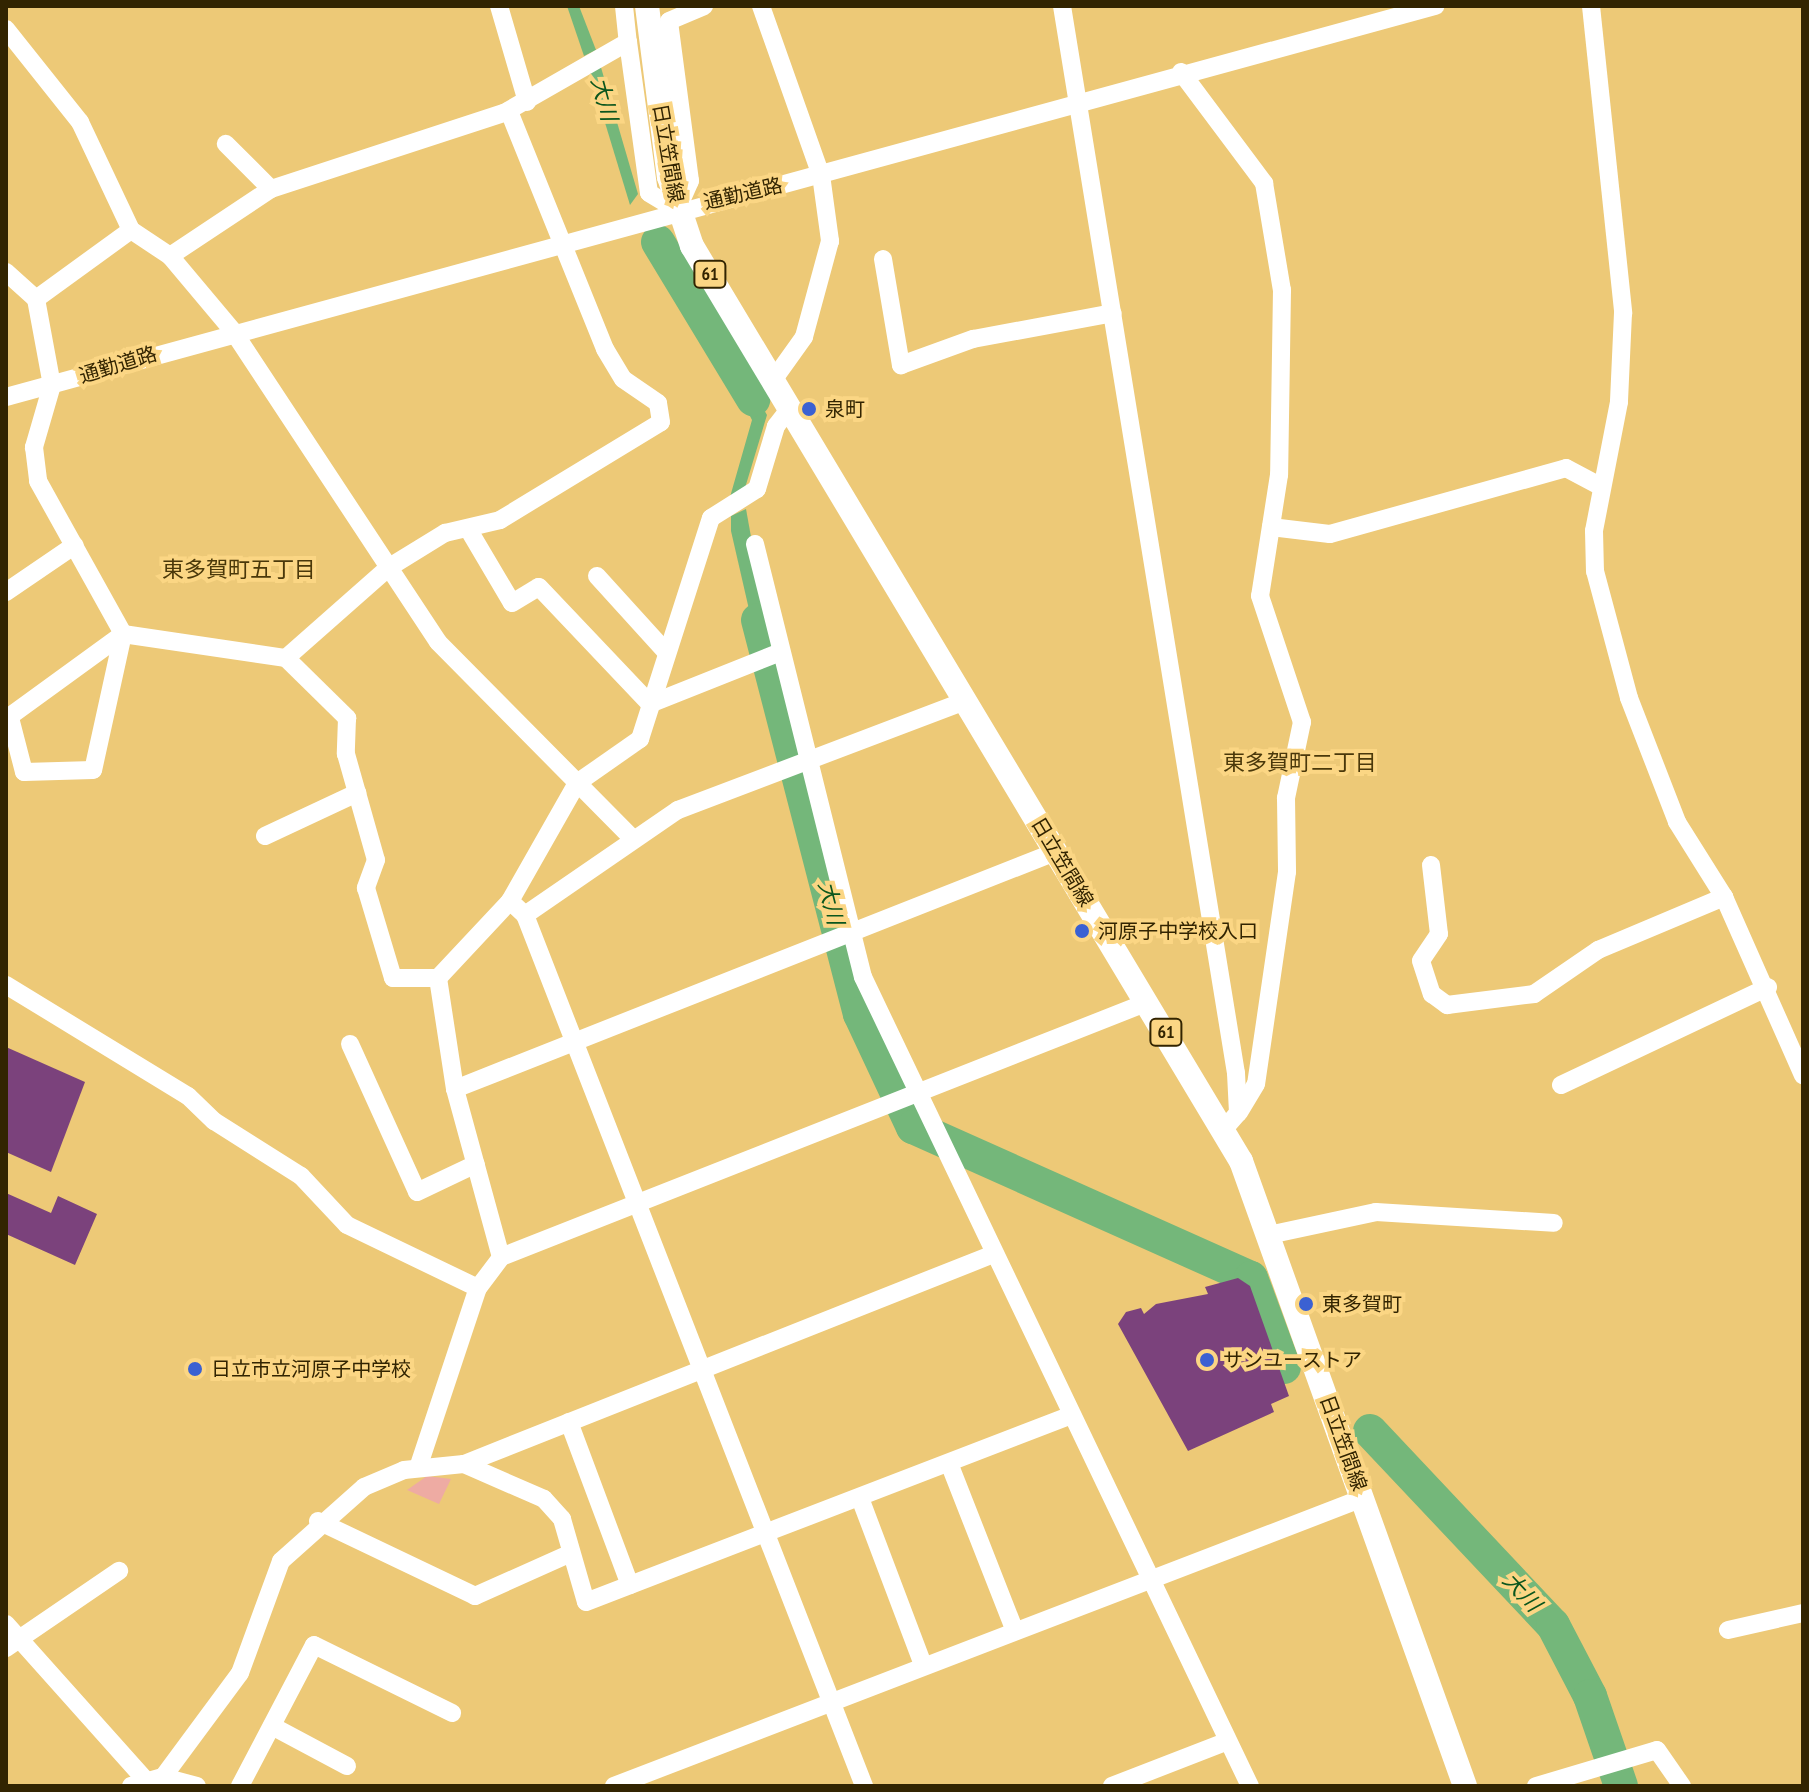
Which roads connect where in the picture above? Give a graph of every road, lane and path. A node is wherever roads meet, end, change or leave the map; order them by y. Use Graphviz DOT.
graph roads {
  1 [pos="499,6"];
  2 [pos="624,6"];
  3 [pos="647,6"];
  4 [pos="704,6"];
  5 [pos="761,6"];
  6 [pos="1062,6"];
  7 [pos="1435,6"];
  8 [pos="1591,6"];
  9 [pos="668,14"];
  10 [pos="6,29"];
  11 [pos="628,42"];
  12 [pos="1181,72"];
  13 [pos="527,102"];
  14 [pos="1079,102"];
  15 [pos="509,111"];
  16 [pos="226,144"];
  17 [pos="821,175"];
  18 [pos="271,189"];
  19 [pos="677,210"];
  20 [pos="131,230"];
  21 [pos="567,243"];
  22 [pos="170,256"];
  23 [pos="883,259"];
  24 [pos="6,272"];
  25 [pos="36,299"];
  26 [pos="1113,313"];
  27 [pos="233,331"];
  28 [pos="774,379"];
  29 [pos="52,385"];
  30 [pos="6,397"];
  31 [pos="791,407"];
  32 [pos="1601,487"];
  33 [pos="1271,527"];
  34 [pos="470,532"];
  35 [pos="755,544"];
  36 [pos="75,545"];
  37 [pos="388,568"];
  38 [pos="597,576"];
  39 [pos="6,592"];
  40 [pos="123,634"];
  41 [pos="665,651"];
  42 [pos="773,655"];
  43 [pos="286,658"];
  44 [pos="965,701"];
  45 [pos="650,704"];
  46 [pos="8,719"];
  47 [pos="800,763"];
  48 [pos="577,783"];
  49 [pos="357,793"];
  50 [pos="265,836"];
  51 [pos="633,839"];
  52 [pos="1055,852"];
  53 [pos="1431,865"];
  54 [pos="1724,897"];
  55 [pos="510,901"];
  56 [pos="525,915"];
  57 [pos="843,936"];
  58 [pos="438,978"];
  59 [pos="6,985"];
  60 [pos="1768,987"];
  61 [pos="1148,1002"];
  62 [pos="574,1039"];
  63 [pos="350,1044"];
  64 [pos="1803,1075"];
  65 [pos="1561,1085"];
  66 [pos="455,1089"];
  67 [pos="906,1099"];
  68 [pos="1231,1121"];
  69 [pos="476,1164"];
  70 [pos="638,1204"];
  71 [pos="1554,1223"];
  72 [pos="1269,1235"];
  73 [pos="991,1255"];
  74 [pos="501,1257"];
  75 [pos="478,1288"];
  76 [pos="702,1369"];
  77 [pos="1069,1416"];
  78 [pos="569,1422"];
  79 [pos="949,1463"];
  80 [pos="464,1464"];
  81 [pos="418,1468"];
  82 [pos="860,1498"];
  83 [pos="1363,1498"];
  84 [pos="318,1521"];
  85 [pos="769,1534"];
  86 [pos="571,1553"];
  87 [pos="119,1571"];
  88 [pos="1151,1580"];
  89 [pos="630,1585"];
  90 [pos="1803,1613"];
  91 [pos="6,1624"];
  92 [pos="1728,1630"];
  93 [pos="1015,1631"];
  94 [pos="12,1643"];
  95 [pos="923,1665"];
  96 [pos="828,1700"];
  97 [pos="452,1713"];
  98 [pos="272,1726"];
  99 [pos="1228,1741"];
  100 [pos="347,1766"];
  101 [pos="148,1782"];
  102 [pos="197,1786"];
  103 [pos="240,1786"];
  104 [pos="614,1786"];
  105 [pos="864,1786"];
  106 [pos="1112,1786"];
  107 [pos="1250,1786"];
  108 [pos="1465,1786"];
  109 [pos="1536,1786"];
  110 [pos="1682,1786"];
  1 -- 13 [label="street"];
  2 -- 11 [label="street"];
  3 -- 19 [label="main road, 日立笠間線 / 61"];
  4 -- 9 [label="street"];
  5 -- 17 [label="street"];
  6 -- 14 [label="street"];
  7 -- 12 [label="street, 通勤道路"];
  8 -- 32 [label="street"];
  9 -- 19 [label="street"];
  10 -- 20 [label="street"];
  11 -- 13 [label="street"];
  11 -- 19 [label="street"];
  12 -- 14 [label="street, 通勤道路"];
  12 -- 33 [label="street"];
  13 -- 15 [label="street"];
  14 -- 17 [label="street, 通勤道路"];
  14 -- 26 [label="street"];
  15 -- 18 [label="street"];
  15 -- 21 [label="street"];
  16 -- 18 [label="street"];
  17 -- 19 [label="street, 通勤道路"];
  17 -- 28 [label="street"];
  18 -- 22 [label="street"];
  19 -- 21 [label="street, 通勤道路"];
  19 -- 28 [label="main road, 日立笠間線 / 61"];
  20 -- 22 [label="street"];
  20 -- 25 [label="street"];
  21 -- 27 [label="street, 通勤道路"];
  21 -- 34 [label="street"];
  22 -- 27 [label="street"];
  23 -- 26 [label="street"];
  24 -- 25 [label="street"];
  25 -- 29 [label="street"];
  26 -- 68 [label="street"];
  27 -- 29 [label="street, 通勤道路"];
  27 -- 37 [label="street"];
  28 -- 31 [label="main road, 日立笠間線 / 61"];
  29 -- 30 [label="street, 通勤道路"];
  29 -- 36 [label="street"];
  31 -- 41 [label="street"];
  31 -- 44 [label="main road, 日立笠間線 / 61"];
  32 -- 33 [label="street"];
  32 -- 54 [label="street"];
  33 -- 68 [label="street"];
  34 -- 37 [label="street"];
  34 -- 45 [label="street"];
  35 -- 42 [label="street"];
  36 -- 39 [label="street"];
  36 -- 40 [label="street"];
  37 -- 43 [label="street"];
  37 -- 48 [label="street"];
  38 -- 41 [label="street"];
  40 -- 43 [label="street"];
  40 -- 46 [label="street"];
  40 -- 46 [label="street"];
  41 -- 45 [label="street"];
  42 -- 45 [label="street"];
  42 -- 47 [label="street"];
  43 -- 49 [label="street"];
  44 -- 47 [label="street"];
  44 -- 52 [label="main road, 日立笠間線 / 61"];
  45 -- 48 [label="street"];
  47 -- 51 [label="street"];
  47 -- 57 [label="street"];
  48 -- 51 [label="street"];
  48 -- 55 [label="street"];
  49 -- 50 [label="street"];
  49 -- 58 [label="street"];
  51 -- 56 [label="street"];
  52 -- 57 [label="street"];
  52 -- 61 [label="main road, 日立笠間線 / 61"];
  53 -- 54 [label="street"];
  54 -- 60 [label="street"];
  55 -- 56 [label="street"];
  55 -- 58 [label="street"];
  56 -- 62 [label="street"];
  57 -- 62 [label="street"];
  57 -- 67 [label="street"];
  58 -- 66 [label="street"];
  59 -- 75 [label="street"];
  60 -- 64 [label="street"];
  60 -- 65 [label="street"];
  61 -- 67 [label="street"];
  61 -- 68 [label="main road, 日立笠間線 / 61"];
  62 -- 66 [label="street"];
  62 -- 70 [label="street"];
  63 -- 69 [label="street"];
  66 -- 69 [label="street"];
  67 -- 70 [label="street"];
  67 -- 73 [label="street"];
  68 -- 72 [label="main road, 日立笠間線 / 61"];
  69 -- 74 [label="street"];
  70 -- 74 [label="street"];
  70 -- 76 [label="street"];
  71 -- 72 [label="street"];
  72 -- 83 [label="main road, 日立笠間線 / 61"];
  73 -- 76 [label="street"];
  73 -- 77 [label="street"];
  74 -- 75 [label="street"];
  75 -- 81 [label="street"];
  76 -- 78 [label="street"];
  76 -- 85 [label="street"];
  77 -- 79 [label="street"];
  77 -- 88 [label="street"];
  78 -- 80 [label="street"];
  78 -- 89 [label="street"];
  79 -- 82 [label="street"];
  79 -- 93 [label="street"];
  80 -- 81 [label="street"];
  80 -- 86 [label="street"];
  81 -- 84 [label="street"];
  82 -- 85 [label="street"];
  82 -- 95 [label="street"];
  83 -- 88 [label="street"];
  83 -- 108 [label="main road, 日立笠間線 / 61"];
  84 -- 86 [label="street"];
  84 -- 101 [label="street"];
  85 -- 89 [label="street"];
  85 -- 96 [label="street"];
  86 -- 89 [label="street"];
  87 -- 94 [label="street"];
  88 -- 93 [label="street"];
  88 -- 99 [label="street"];
  90 -- 92 [label="street"];
  91 -- 94 [label="street"];
  93 -- 95 [label="street"];
  94 -- 101 [label="street"];
  95 -- 96 [label="street"];
  96 -- 104 [label="street"];
  96 -- 105 [label="street"];
  97 -- 98 [label="street"];
  98 -- 100 [label="street"];
  98 -- 103 [label="street"];
  99 -- 106 [label="street"];
  99 -- 107 [label="street"];
  101 -- 102 [label="street"];
  109 -- 110 [label="street"];
}
